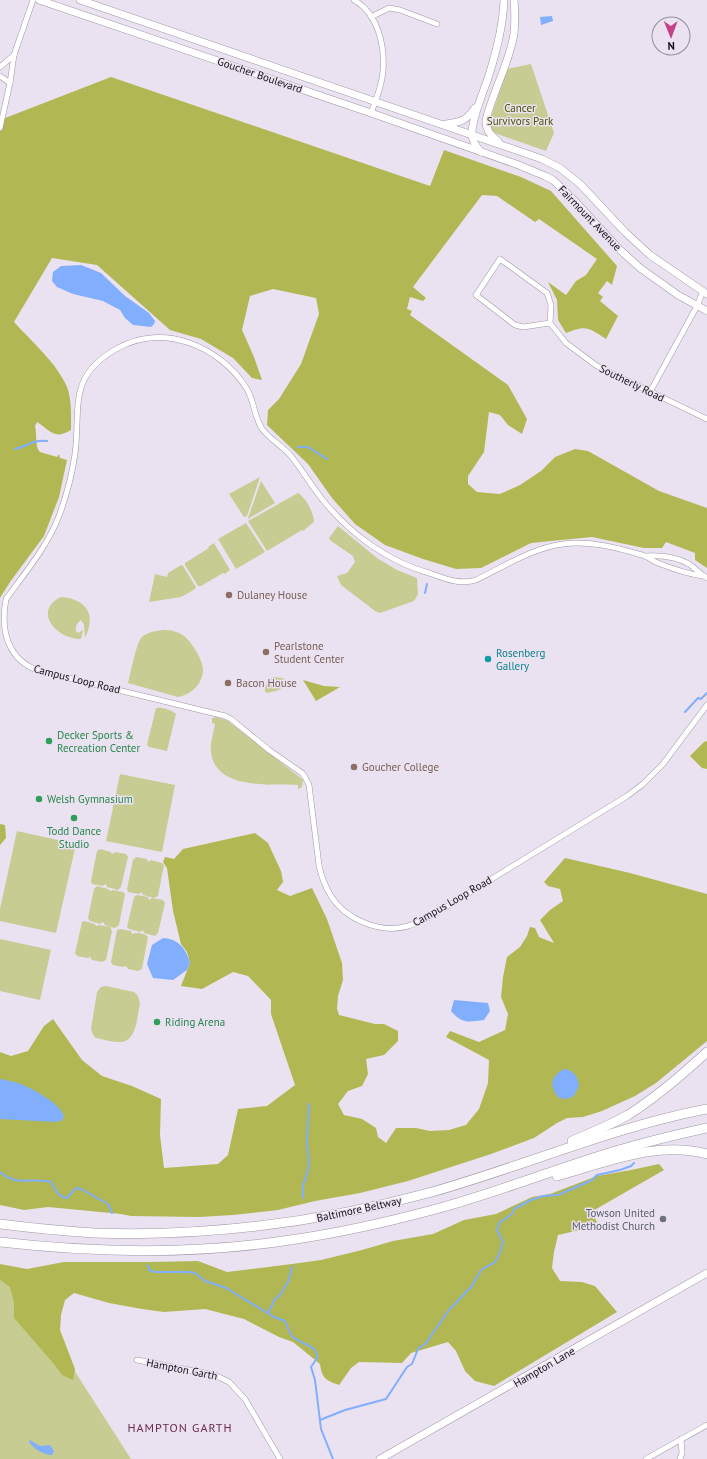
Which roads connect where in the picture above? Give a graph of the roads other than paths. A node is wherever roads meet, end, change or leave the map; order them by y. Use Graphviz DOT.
graph roads {
  1 [pos="33,0"];
  2 [pos="39,0"];
  3 [pos="80,0"];
  4 [pos="354,0"];
  5 [pos="504,0"];
  6 [pos="514,0"];
  7 [pos="371,17"];
  8 [pos="437,24"];
  9 [pos="14,55"];
  10 [pos="0,67"];
  11 [pos="0,76"];
  12 [pos="10,83"];
  13 [pos="481,99"];
  14 [pos="375,101"];
  15 [pos="371,113"];
  16 [pos="444,124"];
  17 [pos="0,128"];
  18 [pos="472,134"];
  19 [pos="504,145"];
  20 [pos="481,152"];
  21 [pos="705,293"];
  22 [pos="697,306"];
  23 [pos="707,311"];
  24 [pos="550,323"];
  25 [pos="650,392"];
  26 [pos="707,419"];
  27 [pos="644,556"];
  28 [pos="705,577"];
  29 [pos="707,705"];
  30 [pos="707,1052"];
  31 [pos="707,1109"];
  32 [pos="707,1128"];
  33 [pos="707,1154"];
  34 [pos="511,1166"];
  35 [pos="438,1208"];
  36 [pos="0,1224"];
  37 [pos="0,1242"];
  38 [pos="707,1273"];
  39 [pos="137,1360"];
  40 [pos="707,1424"];
  41 [pos="681,1439"];
  42 [pos="280,1459"];
  43 [pos="380,1459"];
  44 [pos="646,1459"];
  45 [pos="680,1459"];
  1 -- 9 [label="street"];
  2 -- 15 [label="main road, Goucher Boulevard"];
  3 -- 14 [label="main road, Goucher Boulevard"];
  4 -- 7 [label="street"];
  5 -- 13 [label="main road"];
  6 -- 19 [label="main road, Fairmount Avenue"];
  7 -- 8 [label="street"];
  7 -- 14 [label="street"];
  9 -- 10 [label="street"];
  9 -- 12 [label="street"];
  11 -- 12 [label="street"];
  12 -- 17 [label="street"];
  13 -- 16 [label="main road"];
  13 -- 18 [label="main road"];
  14 -- 15 [label="street"];
  14 -- 16 [label="main road, Goucher Boulevard"];
  15 -- 20 [label="main road, Goucher Boulevard"];
  16 -- 18 [label="main road, Goucher Boulevard"];
  18 -- 19 [label="main road, Fairmount Avenue"];
  18 -- 20 [label="main road"];
  19 -- 21 [label="main road, Fairmount Avenue"];
  20 -- 22 [label="main road, Fairmount Avenue"];
  21 -- 22 [label="street"];
  22 -- 23 [label="main road, Fairmount Avenue"];
  22 -- 25 [label="street"];
  24 -- 24 [label="street"];
  24 -- 25 [label="street, Southerly Road"];
  25 -- 26 [label="street, Southerly Road"];
  27 -- 28 [label="street, Campus Loop Road"];
  27 -- 28 [label="street, Campus Loop Road"];
  27 -- 29 [label="street, Campus Loop Road"];
  30 -- 34 [label="highway"];
  31 -- 34 [label="highway, Baltimore Beltway"];
  32 -- 35 [label="highway, Baltimore Beltway"];
  33 -- 35 [label="highway"];
  34 -- 36 [label="highway, Baltimore Beltway"];
  35 -- 37 [label="highway, Baltimore Beltway"];
  38 -- 43 [label="main road, Hampton Lane"];
  39 -- 42 [label="street, Hampton Garth"];
  40 -- 41 [label="street"];
  41 -- 44 [label="street"];
  41 -- 45 [label="street"];
}
